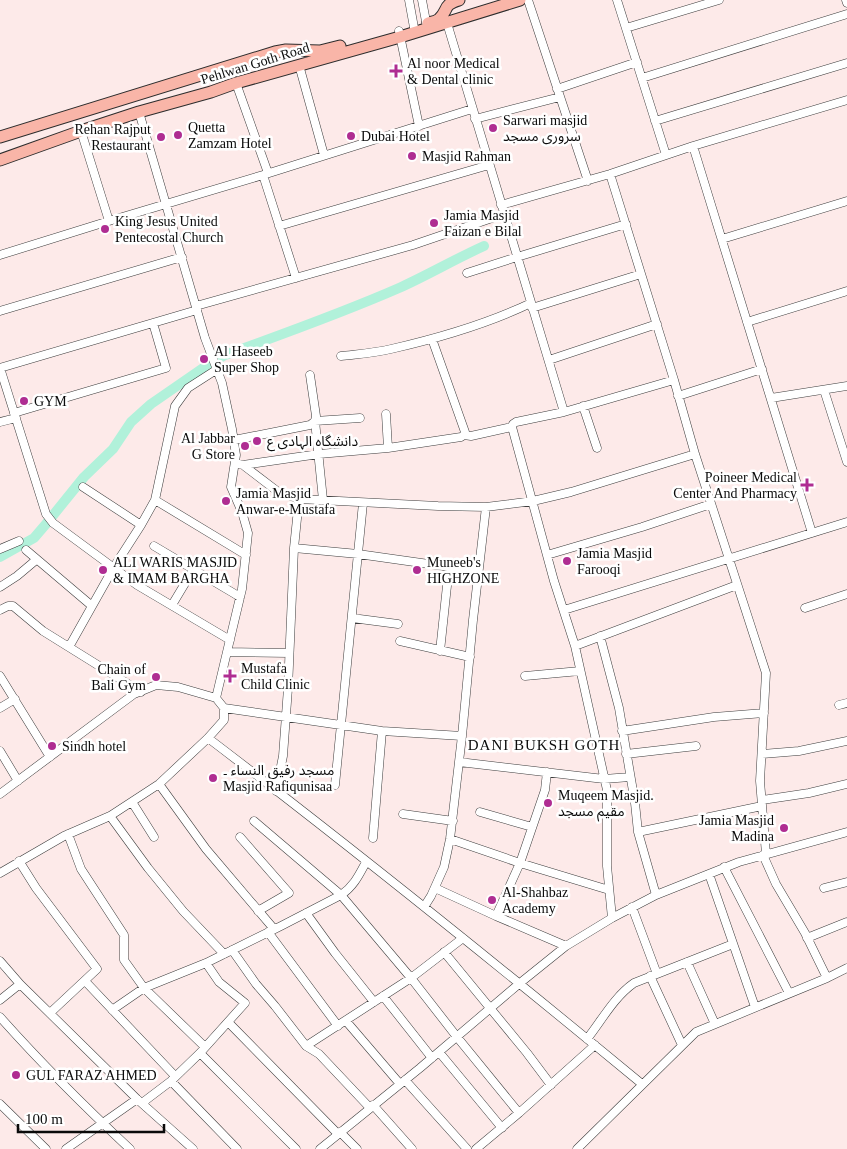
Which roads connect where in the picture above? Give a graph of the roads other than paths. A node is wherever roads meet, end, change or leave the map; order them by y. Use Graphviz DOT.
graph roads {
  1 [pos="409,0"];
  2 [pos="422,0"];
  3 [pos="459,0"];
  4 [pos="520,0"];
  5 [pos="528,0"];
  6 [pos="617,0"];
  7 [pos="719,0"];
  8 [pos="847,14"];
  9 [pos="447,23"];
  10 [pos="427,26"];
  11 [pos="626,28"];
  12 [pos="415,30"];
  13 [pos="400,34"];
  14 [pos="637,62"];
  15 [pos="847,63"];
  16 [pos="299,65"];
  17 [pos="642,78"];
  18 [pos="236,83"];
  19 [pos="557,88"];
  20 [pos="560,97"];
  21 [pos="847,100"];
  22 [pos="472,109"];
  23 [pos="139,112"];
  24 [pos="475,119"];
  25 [pos="656,120"];
  26 [pos="419,126"];
  27 [pos="81,130"];
  28 [pos="0,137"];
  29 [pos="693,146"];
  30 [pos="324,155"];
  31 [pos="666,155"];
  32 [pos="0,160"];
  33 [pos="489,165"];
  34 [pos="266,174"];
  35 [pos="610,174"];
  36 [pos="588,180"];
  37 [pos="847,201"];
  38 [pos="167,204"];
  39 [pos="501,205"];
  40 [pos="504,214"];
  41 [pos="109,221"];
  42 [pos="626,224"];
  43 [pos="280,226"];
  44 [pos="722,239"];
  45 [pos="0,255"];
  46 [pos="182,257"];
  47 [pos="517,257"];
  48 [pos="467,273"];
  49 [pos="641,274"];
  50 [pos="296,278"];
  51 [pos="847,291"];
  52 [pos="532,306"];
  53 [pos="197,308"];
  54 [pos="0,311"];
  55 [pos="747,322"];
  56 [pos="152,323"];
  57 [pos="657,324"];
  58 [pos="432,339"];
  59 [pos="342,356"];
  60 [pos="548,360"];
  61 [pos="214,364"];
  62 [pos="762,369"];
  63 [pos="0,370"];
  64 [pos="310,376"];
  65 [pos="674,380"];
  66 [pos="847,386"];
  67 [pos="824,390"];
  68 [pos="678,396"];
  69 [pos="771,398"];
  70 [pos="583,406"];
  71 [pos="564,412"];
  72 [pos="386,414"];
  73 [pos="15,416"];
  74 [pos="360,418"];
  75 [pos="315,421"];
  76 [pos="0,422"];
  77 [pos="512,427"];
  78 [pos="464,435"];
  79 [pos="234,440"];
  80 [pos="388,448"];
  81 [pos="597,448"];
  82 [pos="319,454"];
  83 [pos="695,454"];
  84 [pos="847,462"];
  85 [pos="239,464"];
  86 [pos="83,487"];
  87 [pos="299,499"];
  88 [pos="155,500"];
  89 [pos="323,500"];
  90 [pos="532,500"];
  91 [pos="362,503"];
  92 [pos="711,504"];
  93 [pos="486,507"];
  94 [pos="847,522"];
  95 [pos="141,525"];
  96 [pos="812,533"];
  97 [pos="19,541"];
  98 [pos="154,546"];
  99 [pos="294,548"];
  100 [pos="0,549"];
  101 [pos="26,550"];
  102 [pos="358,554"];
  103 [pos="246,555"];
  104 [pos="547,556"];
  105 [pos="729,558"];
  106 [pos="36,560"];
  107 [pos="114,567"];
  108 [pos="449,567"];
  109 [pos="193,570"];
  110 [pos="478,571"];
  111 [pos="737,585"];
  112 [pos="0,587"];
  113 [pos="847,594"];
  114 [pos="240,597"];
  115 [pos="172,605"];
  116 [pos="92,606"];
  117 [pos="805,608"];
  118 [pos="0,610"];
  119 [pos="564,610"];
  120 [pos="352,618"];
  121 [pos="398,624"];
  122 [pos="600,636"];
  123 [pos="230,640"];
  124 [pos="400,641"];
  125 [pos="575,646"];
  126 [pos="69,647"];
  127 [pos="440,651"];
  128 [pos="227,652"];
  129 [pos="289,653"];
  130 [pos="470,657"];
  131 [pos="580,671"];
  132 [pos="0,676"];
  133 [pos="525,676"];
  134 [pos="141,692"];
  135 [pos="216,698"];
  136 [pos="14,699"];
  137 [pos="0,708"];
  138 [pos="224,708"];
  139 [pos="764,713"];
  140 [pos="285,717"];
  141 [pos="341,725"];
  142 [pos="622,730"];
  143 [pos="382,731"];
  144 [pos="462,736"];
  145 [pos="208,738"];
  146 [pos="847,741"];
  147 [pos="696,746"];
  148 [pos="0,751"];
  149 [pos="626,754"];
  150 [pos="762,754"];
  151 [pos="50,757"];
  152 [pos="459,762"];
  153 [pos="547,772"];
  154 [pos="630,777"];
  155 [pos="604,779"];
  156 [pos="18,781"];
  157 [pos="159,784"];
  158 [pos="847,784"];
  159 [pos="335,785"];
  160 [pos="276,791"];
  161 [pos="0,794"];
  162 [pos="132,802"];
  163 [pos="762,803"];
  164 [pos="480,812"];
  165 [pos="403,814"];
  166 [pos="110,816"];
  167 [pos="254,821"];
  168 [pos="453,822"];
  169 [pos="532,827"];
  170 [pos="638,832"];
  171 [pos="847,832"];
  172 [pos="68,834"];
  173 [pos="154,837"];
  174 [pos="240,837"];
  175 [pos="373,838"];
  176 [pos="450,839"];
  177 [pos="764,855"];
  178 [pos="19,861"];
  179 [pos="366,862"];
  180 [pos="520,863"];
  181 [pos="724,867"];
  182 [pos="0,872"];
  183 [pos="709,874"];
  184 [pos="847,882"];
  185 [pos="435,888"];
  186 [pos="824,888"];
  187 [pos="609,890"];
  188 [pos="656,894"];
  189 [pos="341,895"];
  190 [pos="424,907"];
  191 [pos="632,907"];
  192 [pos="258,911"];
  193 [pos="306,913"];
  194 [pos="496,916"];
  195 [pos="612,918"];
  196 [pos="847,922"];
  197 [pos="271,931"];
  198 [pos="463,938"];
  199 [pos="807,938"];
  200 [pos="733,944"];
  201 [pos="566,946"];
  202 [pos="232,950"];
  203 [pos="444,952"];
  204 [pos="224,954"];
  205 [pos="0,961"];
  206 [pos="206,962"];
  207 [pos="687,962"];
  208 [pos="847,968"];
  209 [pos="654,975"];
  210 [pos="411,978"];
  211 [pos="827,978"];
  212 [pos="85,982"];
  213 [pos="520,983"];
  214 [pos="20,984"];
  215 [pos="144,988"];
  216 [pos="789,993"];
  217 [pos="383,996"];
  218 [pos="0,1000"];
  219 [pos="374,1002"];
  220 [pos="756,1007"];
  221 [pos="490,1009"];
  222 [pos="112,1010"];
  223 [pos="50,1013"];
  224 [pos="0,1017"];
  225 [pos="346,1021"];
  226 [pos="228,1022"];
  227 [pos="715,1024"];
  228 [pos="338,1026"];
  229 [pos="457,1037"];
  230 [pos="587,1039"];
  231 [pos="595,1045"];
  232 [pos="682,1045"];
  233 [pos="306,1046"];
  234 [pos="202,1050"];
  235 [pos="439,1052"];
  236 [pos="432,1058"];
  237 [pos="173,1078"];
  238 [pos="402,1082"];
  239 [pos="642,1084"];
  240 [pos="551,1085"];
  241 [pos="139,1101"];
  242 [pos="0,1104"];
  243 [pos="372,1107"];
  244 [pos="519,1113"];
  245 [pos="102,1123"];
  246 [pos="502,1128"];
  247 [pos="339,1133"];
  248 [pos="46,1149"];
  249 [pos="66,1149"];
  250 [pos="130,1149"];
  251 [pos="194,1149"];
  252 [pos="237,1149"];
  253 [pos="296,1149"];
  254 [pos="320,1149"];
  255 [pos="357,1149"];
  256 [pos="412,1149"];
  257 [pos="467,1149"];
  258 [pos="476,1149"];
  259 [pos="577,1149"];
  1 -- 12 [label="street"];
  2 -- 10 [label="street"];
  3 -- 10 [label="main road, Pehlwan Goth Road"];
  4 -- 9 [label="main road, Pehlwan Goth Road"];
  5 -- 19 [label="street"];
  6 -- 11 [label="street"];
  7 -- 11 [label="street"];
  8 -- 17 [label="street"];
  9 -- 10 [label="main road, Pehlwan Goth Road"];
  9 -- 22 [label="street"];
  10 -- 12 [label="main road, Pehlwan Goth Road"];
  11 -- 14 [label="street"];
  12 -- 13 [label="main road, Pehlwan Goth Road"];
  13 -- 16 [label="main road, Pehlwan Goth Road"];
  13 -- 26 [label="street"];
  13 -- 28 [label="main road, Pehlwan Goth Road"];
  14 -- 17 [label="street"];
  14 -- 19 [label="street"];
  15 -- 25 [label="street"];
  16 -- 18 [label="main road, Pehlwan Goth Road"];
  16 -- 30 [label="street"];
  17 -- 25 [label="street"];
  18 -- 23 [label="main road, Pehlwan Goth Road"];
  18 -- 34 [label="street"];
  19 -- 20 [label="street"];
  20 -- 24 [label="street"];
  20 -- 36 [label="street"];
  21 -- 29 [label="street"];
  22 -- 24 [label="street"];
  22 -- 26 [label="street"];
  23 -- 27 [label="main road, Pehlwan Goth Road"];
  23 -- 38 [label="street"];
  24 -- 33 [label="street"];
  25 -- 31 [label="street"];
  26 -- 30 [label="street"];
  27 -- 32 [label="main road, Pehlwan Goth Road"];
  27 -- 41 [label="street"];
  29 -- 31 [label="street"];
  29 -- 44 [label="street"];
  30 -- 34 [label="street"];
  31 -- 35 [label="street"];
  33 -- 39 [label="street"];
  33 -- 43 [label="street"];
  34 -- 38 [label="street"];
  34 -- 43 [label="street"];
  35 -- 36 [label="street"];
  35 -- 42 [label="street"];
  36 -- 39 [label="street"];
  37 -- 44 [label="street"];
  38 -- 41 [label="street"];
  38 -- 46 [label="street"];
  39 -- 40 [label="street"];
  40 -- 47 [label="street"];
  40 -- 50 [label="street"];
  41 -- 45 [label="street"];
  42 -- 47 [label="street"];
  42 -- 49 [label="street"];
  43 -- 50 [label="street"];
  44 -- 55 [label="street"];
  46 -- 53 [label="street"];
  46 -- 54 [label="street"];
  47 -- 48 [label="street"];
  47 -- 52 [label="street"];
  49 -- 52 [label="street"];
  49 -- 57 [label="street"];
  50 -- 53 [label="street"];
  51 -- 55 [label="street"];
  52 -- 58 [label="street"];
  52 -- 60 [label="street"];
  53 -- 56 [label="street"];
  53 -- 61 [label="street"];
  55 -- 62 [label="street"];
  56 -- 63 [label="street"];
  56 -- 73 [label="street"];
  57 -- 60 [label="street"];
  57 -- 65 [label="street"];
  58 -- 59 [label="street"];
  58 -- 78 [label="street"];
  60 -- 71 [label="street"];
  61 -- 79 [label="street"];
  61 -- 88 [label="street"];
  62 -- 68 [label="street"];
  62 -- 69 [label="street"];
  63 -- 73 [label="street"];
  64 -- 75 [label="street"];
  65 -- 68 [label="street"];
  65 -- 70 [label="street"];
  66 -- 67 [label="street"];
  67 -- 69 [label="street"];
  67 -- 84 [label="street"];
  68 -- 83 [label="street"];
  69 -- 96 [label="street"];
  70 -- 71 [label="street"];
  70 -- 81 [label="street"];
  71 -- 77 [label="street"];
  72 -- 80 [label="street"];
  73 -- 76 [label="street"];
  73 -- 107 [label="street"];
  74 -- 75 [label="street"];
  75 -- 79 [label="street"];
  75 -- 82 [label="street"];
  77 -- 78 [label="street"];
  77 -- 90 [label="street"];
  78 -- 80 [label="street"];
  79 -- 85 [label="street"];
  80 -- 82 [label="street"];
  82 -- 85 [label="street"];
  82 -- 89 [label="street"];
  83 -- 90 [label="street"];
  83 -- 92 [label="street"];
  85 -- 87 [label="street"];
  85 -- 103 [label="street"];
  86 -- 95 [label="street"];
  87 -- 89 [label="street"];
  87 -- 99 [label="street"];
  88 -- 95 [label="street"];
  88 -- 103 [label="street"];
  89 -- 91 [label="street"];
  90 -- 93 [label="street"];
  90 -- 104 [label="street"];
  91 -- 93 [label="street"];
  91 -- 102 [label="street"];
  92 -- 104 [label="street"];
  92 -- 105 [label="street"];
  93 -- 110 [label="street"];
  94 -- 96 [label="street"];
  95 -- 107 [label="street"];
  96 -- 105 [label="street"];
  97 -- 100 [label="street"];
  98 -- 109 [label="street"];
  99 -- 102 [label="street"];
  99 -- 129 [label="street"];
  101 -- 106 [label="street"];
  102 -- 108 [label="street"];
  102 -- 120 [label="street"];
  103 -- 114 [label="street"];
  104 -- 119 [label="street"];
  105 -- 111 [label="street"];
  105 -- 119 [label="street"];
  106 -- 112 [label="street"];
  106 -- 116 [label="street"];
  107 -- 115 [label="street"];
  107 -- 116 [label="street"];
  108 -- 110 [label="street"];
  108 -- 127 [label="street"];
  109 -- 114 [label="street"];
  109 -- 115 [label="street"];
  110 -- 130 [label="street"];
  111 -- 122 [label="street"];
  111 -- 139 [label="street"];
  113 -- 117 [label="street"];
  114 -- 123 [label="street"];
  115 -- 123 [label="street"];
  116 -- 126 [label="street"];
  118 -- 126 [label="street"];
  119 -- 125 [label="street"];
  120 -- 121 [label="street"];
  120 -- 141 [label="street"];
  122 -- 125 [label="street"];
  122 -- 142 [label="street"];
  123 -- 128 [label="street"];
  124 -- 127 [label="street"];
  125 -- 131 [label="street"];
  126 -- 134 [label="street"];
  127 -- 130 [label="street"];
  128 -- 129 [label="street"];
  128 -- 135 [label="street"];
  129 -- 140 [label="street"];
  130 -- 144 [label="street"];
  131 -- 133 [label="street"];
  131 -- 155 [label="street"];
  132 -- 136 [label="street"];
  134 -- 135 [label="street"];
  134 -- 151 [label="street"];
  135 -- 138 [label="street"];
  136 -- 137 [label="street"];
  136 -- 151 [label="street"];
  138 -- 140 [label="street"];
  138 -- 145 [label="street"];
  139 -- 142 [label="street"];
  139 -- 150 [label="street"];
  140 -- 141 [label="street"];
  140 -- 160 [label="street"];
  141 -- 143 [label="street"];
  141 -- 159 [label="street"];
  142 -- 149 [label="street"];
  143 -- 144 [label="street"];
  143 -- 175 [label="street"];
  144 -- 152 [label="street"];
  145 -- 157 [label="street"];
  145 -- 160 [label="street"];
  146 -- 150 [label="street"];
  147 -- 149 [label="street"];
  148 -- 156 [label="street"];
  149 -- 154 [label="street"];
  150 -- 163 [label="street"];
  151 -- 156 [label="street"];
  152 -- 153 [label="street"];
  152 -- 168 [label="street"];
  153 -- 155 [label="street"];
  153 -- 169 [label="street"];
  154 -- 155 [label="street"];
  154 -- 170 [label="street"];
  155 -- 187 [label="street"];
  156 -- 161 [label="street"];
  157 -- 162 [label="street"];
  157 -- 192 [label="street"];
  158 -- 163 [label="street"];
  160 -- 179 [label="street"];
  162 -- 166 [label="street"];
  162 -- 173 [label="street"];
  163 -- 170 [label="street"];
  163 -- 177 [label="street"];
  164 -- 169 [label="street"];
  165 -- 168 [label="street"];
  166 -- 172 [label="street"];
  166 -- 204 [label="street"];
  167 -- 189 [label="street"];
  168 -- 176 [label="street"];
  169 -- 180 [label="street"];
  170 -- 188 [label="street"];
  171 -- 177 [label="street"];
  172 -- 178 [label="street"];
  172 -- 215 [label="street"];
  174 -- 192 [label="street"];
  176 -- 180 [label="street"];
  176 -- 185 [label="street"];
  177 -- 181 [label="street"];
  177 -- 199 [label="street"];
  178 -- 182 [label="street"];
  178 -- 212 [label="street"];
  179 -- 189 [label="street"];
  179 -- 190 [label="street"];
  180 -- 187 [label="street"];
  180 -- 194 [label="street"];
  181 -- 183 [label="street"];
  181 -- 216 [label="street"];
  183 -- 188 [label="street"];
  183 -- 200 [label="street"];
  184 -- 186 [label="street"];
  185 -- 190 [label="street"];
  185 -- 194 [label="street"];
  187 -- 195 [label="street"];
  188 -- 191 [label="street"];
  189 -- 193 [label="street"];
  189 -- 210 [label="street"];
  190 -- 198 [label="street"];
  191 -- 195 [label="street"];
  191 -- 209 [label="street"];
  192 -- 197 [label="street"];
  193 -- 197 [label="street"];
  193 -- 219 [label="street"];
  194 -- 201 [label="street"];
  195 -- 201 [label="street"];
  196 -- 199 [label="street"];
  197 -- 202 [label="street"];
  197 -- 228 [label="street"];
  198 -- 203 [label="street"];
  198 -- 213 [label="street"];
  199 -- 211 [label="street"];
  200 -- 207 [label="street"];
  200 -- 220 [label="street"];
  201 -- 213 [label="street"];
  202 -- 204 [label="street"];
  202 -- 233 [label="street"];
  203 -- 210 [label="street"];
  203 -- 221 [label="street"];
  204 -- 206 [label="street"];
  205 -- 214 [label="street"];
  206 -- 215 [label="street"];
  206 -- 226 [label="street"];
  207 -- 209 [label="street"];
  207 -- 227 [label="street"];
  208 -- 211 [label="street"];
  209 -- 230 [label="street"];
  209 -- 232 [label="street"];
  210 -- 217 [label="street"];
  210 -- 229 [label="street"];
  211 -- 216 [label="street"];
  212 -- 222 [label="street"];
  212 -- 223 [label="street"];
  213 -- 221 [label="street"];
  213 -- 230 [label="street"];
  214 -- 218 [label="street"];
  214 -- 223 [label="street"];
  215 -- 222 [label="street"];
  215 -- 234 [label="street"];
  216 -- 220 [label="street"];
  217 -- 219 [label="street"];
  217 -- 236 [label="street"];
  219 -- 225 [label="street"];
  220 -- 227 [label="street"];
  221 -- 229 [label="street"];
  221 -- 240 [label="street"];
  222 -- 237 [label="street"];
  223 -- 241 [label="street"];
  224 -- 245 [label="street"];
  225 -- 228 [label="street"];
  225 -- 238 [label="street"];
  226 -- 234 [label="street"];
  226 -- 247 [label="street"];
  227 -- 232 [label="street"];
  228 -- 233 [label="street"];
  229 -- 235 [label="street"];
  229 -- 244 [label="street"];
  230 -- 231 [label="street"];
  231 -- 239 [label="street"];
  231 -- 240 [label="street"];
  232 -- 239 [label="street"];
  233 -- 243 [label="street"];
  234 -- 237 [label="street"];
  234 -- 253 [label="street"];
  235 -- 236 [label="street"];
  235 -- 246 [label="street"];
  236 -- 238 [label="street"];
  237 -- 241 [label="street"];
  237 -- 252 [label="street"];
  238 -- 243 [label="street"];
  238 -- 257 [label="street"];
  239 -- 259 [label="street"];
  240 -- 244 [label="street"];
  241 -- 245 [label="street"];
  241 -- 251 [label="street"];
  242 -- 248 [label="street"];
  243 -- 247 [label="street"];
  243 -- 256 [label="street"];
  244 -- 246 [label="street"];
  245 -- 249 [label="street"];
  245 -- 250 [label="street"];
  246 -- 258 [label="street"];
  247 -- 254 [label="street"];
  247 -- 255 [label="street"];
}
